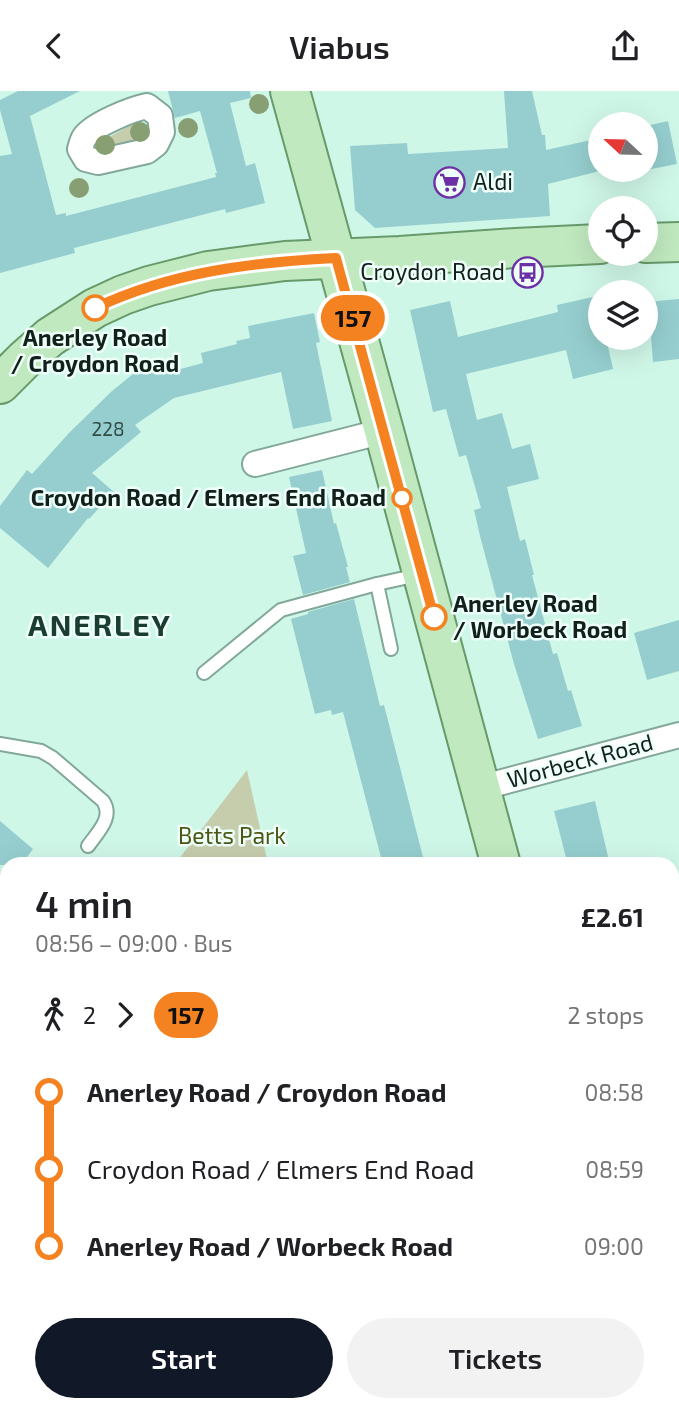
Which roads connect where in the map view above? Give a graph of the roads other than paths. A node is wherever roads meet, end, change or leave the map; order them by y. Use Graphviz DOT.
graph roads {
  1 [pos="290,91"];
  2 [pos="679,242"];
  3 [pos="658,243"];
  4 [pos="588,244"];
  5 [pos="336,258"];
  6 [pos="0,384"];
  7 [pos="384,431"];
  8 [pos="255,464"];
  9 [pos="422,573"];
  10 [pos="377,584"];
  11 [pos="391,649"];
  12 [pos="204,673"];
  13 [pos="679,735"];
  14 [pos="0,744"];
  15 [pos="480,788"];
  16 [pos="88,846"];
  17 [pos="499,857"];
  1 -- 5 [label="main road"];
  2 -- 3 [label="main road"];
  4 -- 5 [label="main road"];
  5 -- 6 [label="main road"];
  5 -- 7 [label="main road"];
  7 -- 8 [label="street"];
  7 -- 9 [label="main road"];
  9 -- 10 [label="lane"];
  9 -- 15 [label="main road"];
  10 -- 11 [label="lane"];
  10 -- 12 [label="lane"];
  13 -- 15 [label="street, Worbeck Road"];
  14 -- 16 [label="lane"];
  15 -- 17 [label="main road"];
}
